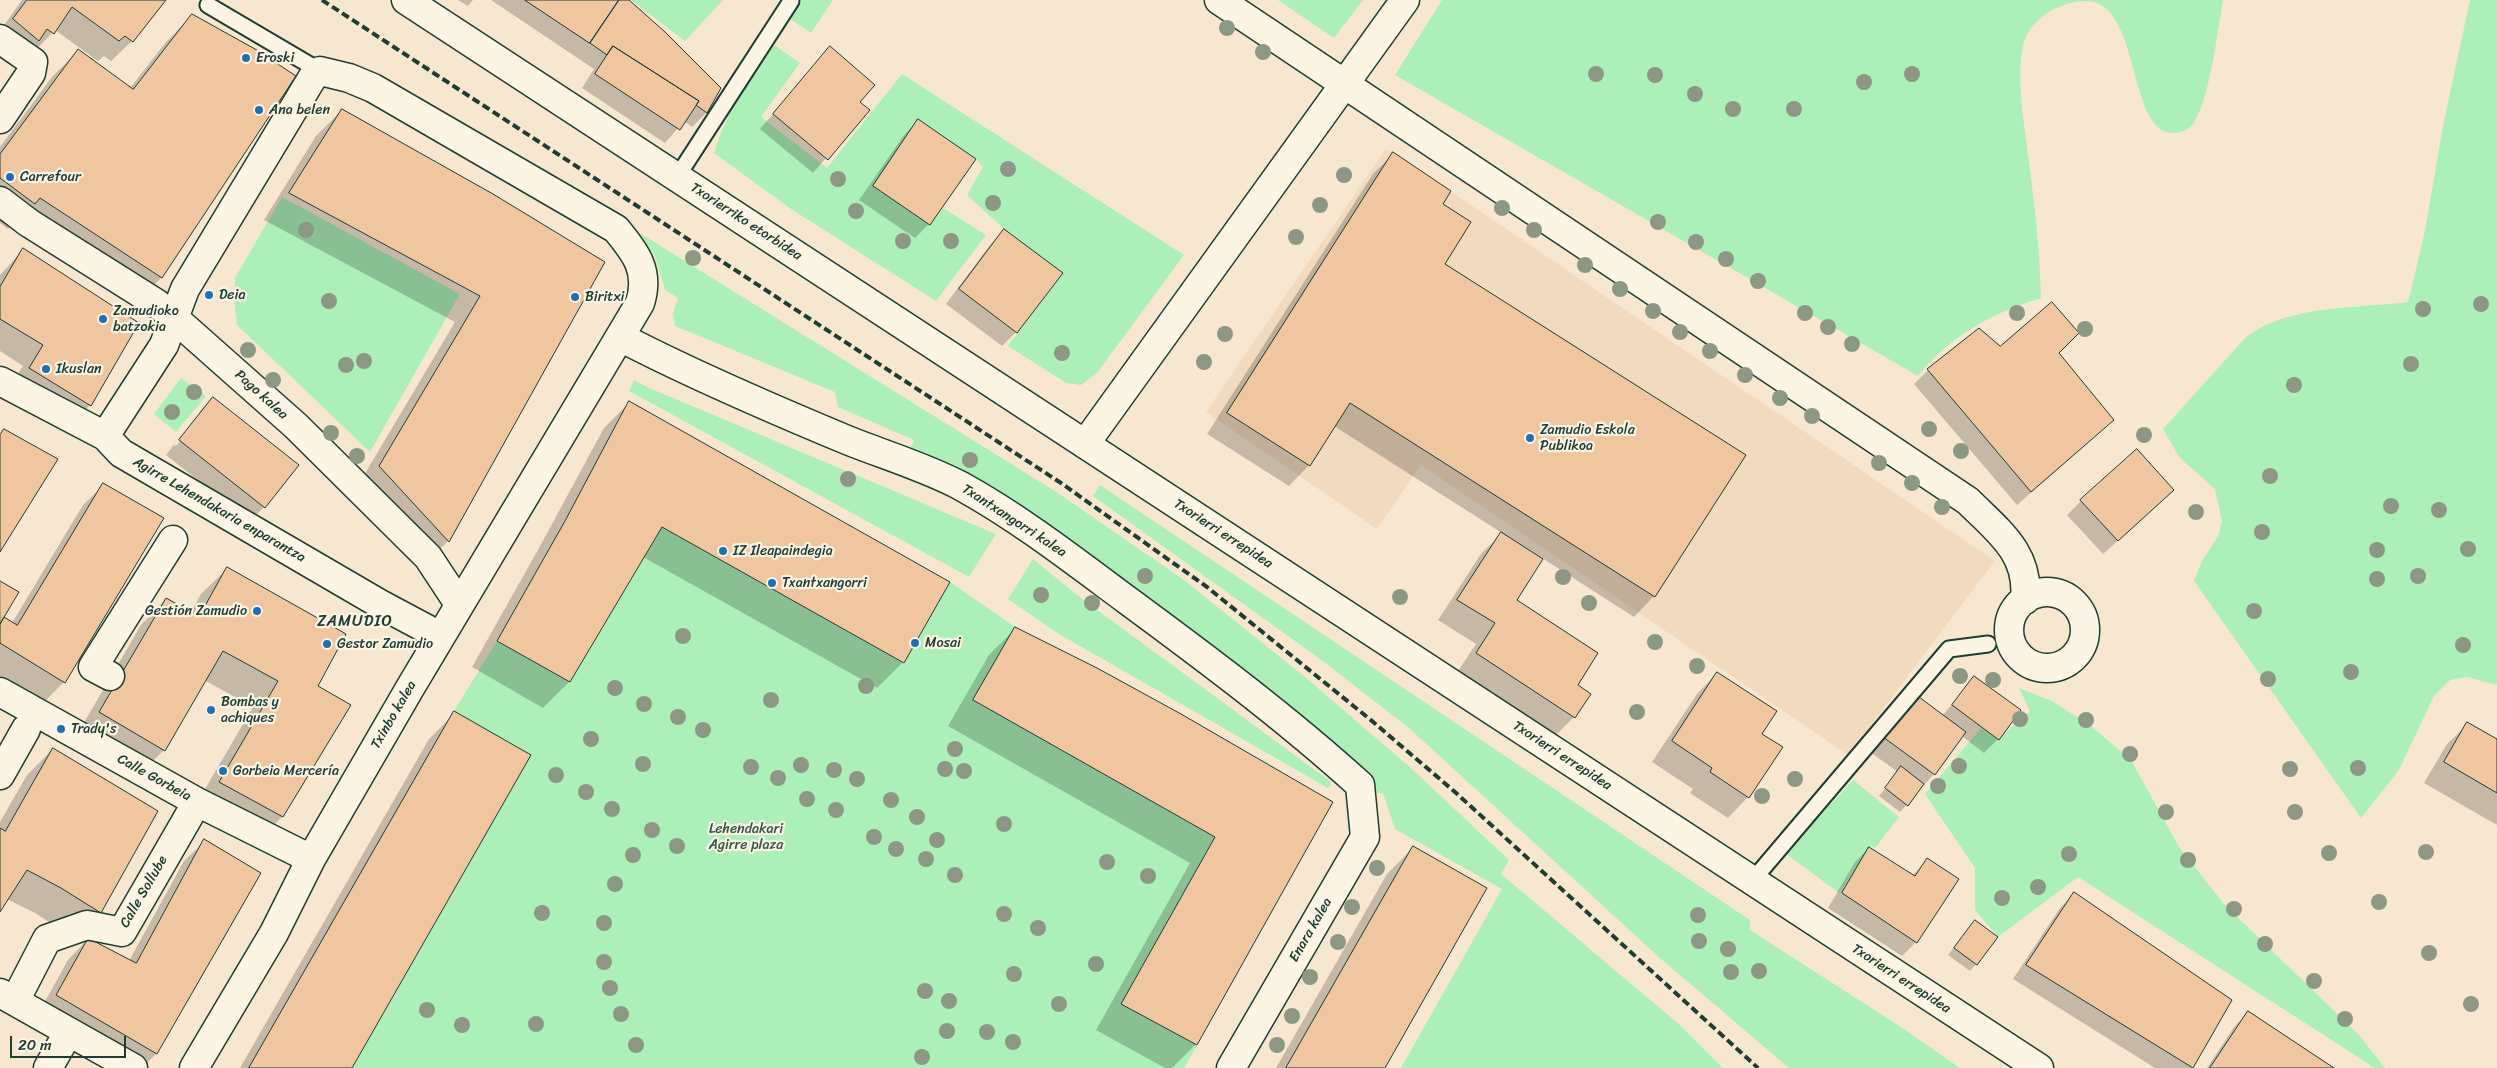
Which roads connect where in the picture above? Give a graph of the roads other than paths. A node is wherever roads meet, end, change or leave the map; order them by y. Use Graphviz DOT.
graph roads {
  1 [pos="406,0"];
  2 [pos="1219,0"];
  3 [pos="1406,0"];
  4 [pos="791,1"];
  5 [pos="208,5"];
  6 [pos="0,39"];
  7 [pos="320,71"];
  8 [pos="1344,83"];
  9 [pos="0,119"];
  10 [pos="677,177"];
  11 [pos="0,201"];
  12 [pos="173,317"];
  13 [pos="620,337"];
  14 [pos="0,382"];
  15 [pos="105,436"];
  16 [pos="1085,444"];
  17 [pos="174,540"];
  18 [pos="2025,600"];
  19 [pos="459,604"];
  20 [pos="440,636"];
  21 [pos="1988,644"];
  22 [pos="110,676"];
  23 [pos="0,692"];
  24 [pos="26,729"];
  25 [pos="0,775"];
  26 [pos="1360,785"];
  27 [pos="197,802"];
  28 [pos="310,859"];
  29 [pos="1752,881"];
  30 [pos="8,997"];
  31 [pos="68,1033"];
  32 [pos="2018,1059"];
  33 [pos="48,1068"];
  34 [pos="132,1068"];
  35 [pos="194,1068"];
  36 [pos="1231,1068"];
  37 [pos="2039,1068"];
  1 -- 10 [label="street, Txorierriko etorbidea"];
  2 -- 8 [label="street"];
  3 -- 8 [label="street"];
  4 -- 10 [label="lane"];
  5 -- 7 [label="lane"];
  6 -- 9 [label="street"];
  7 -- 12 [label="street"];
  7 -- 13 [label="street, Txinbo kalea"];
  8 -- 16 [label="street"];
  8 -- 18 [label="street"];
  10 -- 16 [label="street, Txorierriko etorbidea"];
  11 -- 12 [label="street, Pago kalea"];
  12 -- 15 [label="street"];
  12 -- 19 [label="street, Pago kalea"];
  13 -- 19 [label="street, Txinbo kalea"];
  13 -- 26 [label="street, Txantxangorri kalea"];
  14 -- 15 [label="street, Agirre Lehendakaria enparantza"];
  15 -- 20 [label="street, Agirre Lehendakaria enparantza"];
  16 -- 29 [label="street, Txorierri errepidea"];
  17 -- 22 [label="street"];
  19 -- 20 [label="street, Txinbo kalea"];
  20 -- 28 [label="street, Txinbo kalea"];
  21 -- 29 [label="lane"];
  23 -- 27 [label="street, Calle Gorbeia"];
  24 -- 25 [label="street"];
  26 -- 36 [label="street, Enara kalea"];
  27 -- 28 [label="street, Calle Gorbeia"];
  27 -- 30 [label="street, Calle Sollube"];
  28 -- 35 [label="street, Txinbo kalea"];
  29 -- 32 [label="street, Txorierri errepidea"];
  30 -- 31 [label="street"];
  31 -- 33 [label="street"];
  31 -- 34 [label="street"];
  32 -- 37 [label="street, Txorierri errepidea"];
}
